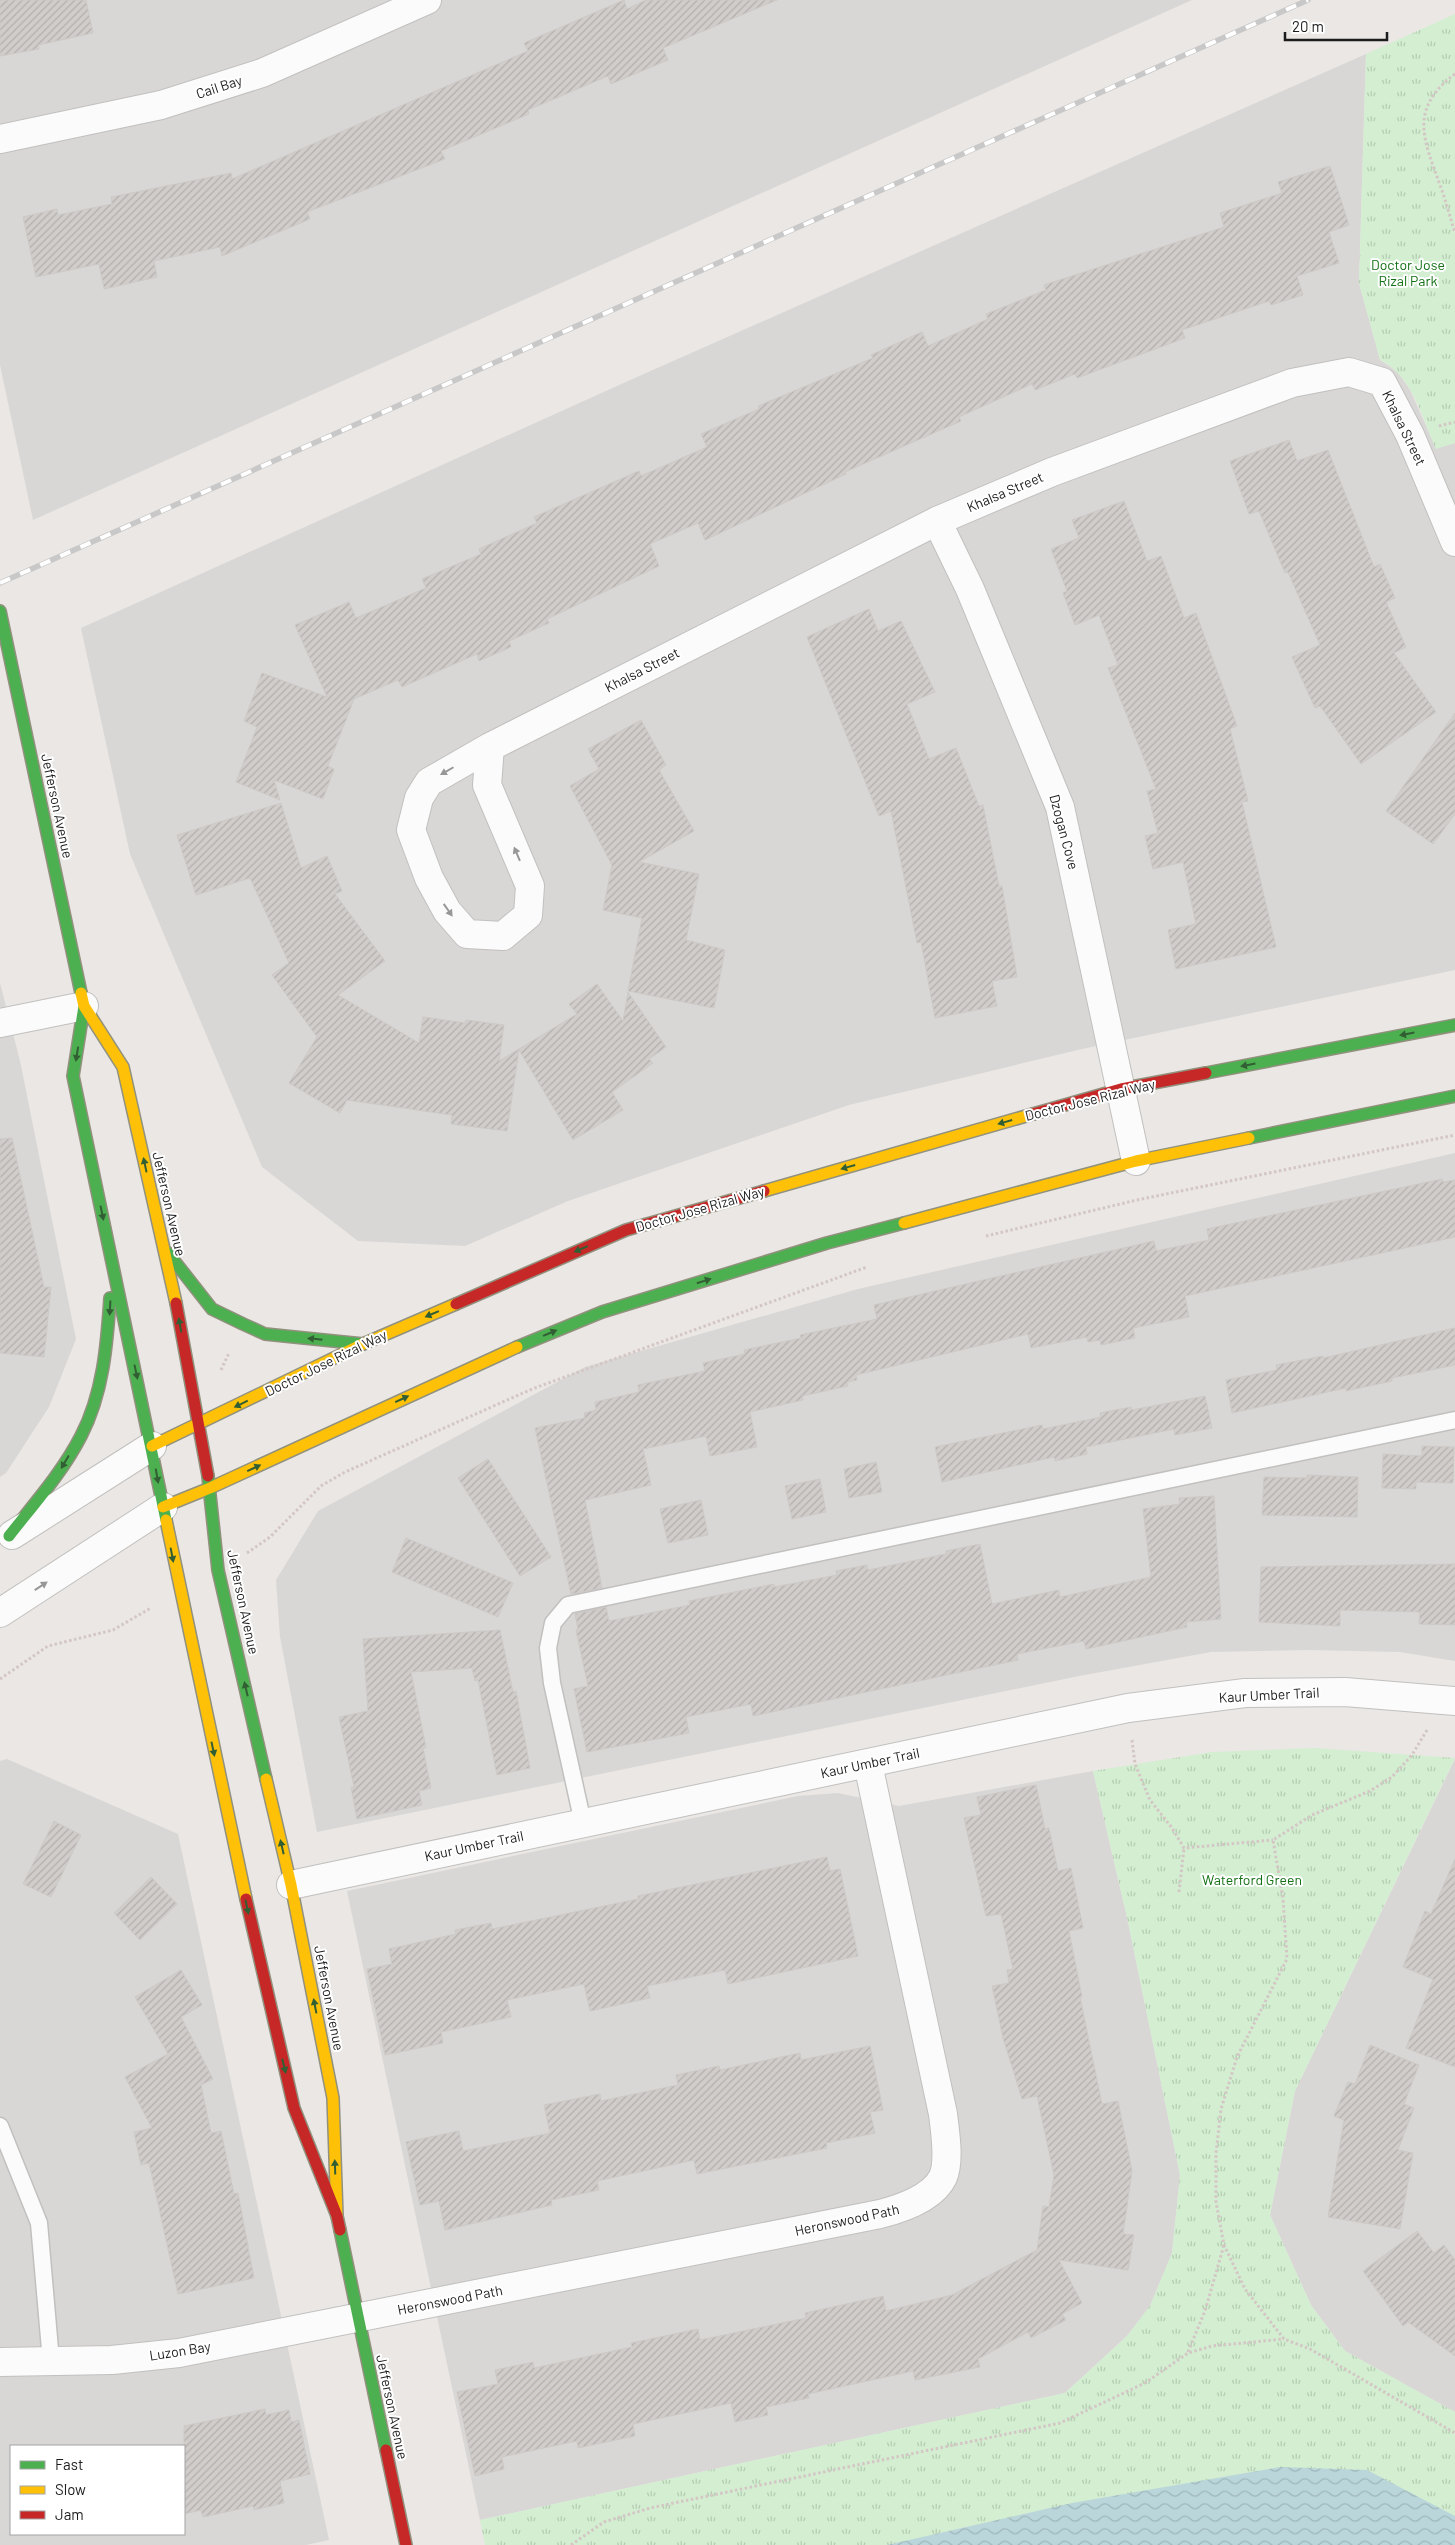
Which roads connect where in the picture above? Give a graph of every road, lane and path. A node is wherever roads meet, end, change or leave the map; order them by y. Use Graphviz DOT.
graph roads {
  1 [pos="427,0"];
  2 [pos="1455,74"];
  3 [pos="0,139"];
  4 [pos="1455,234"];
  5 [pos="937,521"];
  6 [pos="1455,542"];
  7 [pos="0,611"];
  8 [pos="490,747"];
  9 [pos="84,1006"];
  10 [pos="0,1023"];
  11 [pos="1455,1025"];
  12 [pos="1121,1089"];
  13 [pos="1455,1096"];
  14 [pos="1455,1135"];
  15 [pos="1136,1161"];
  16 [pos="977,1238"];
  17 [pos="163,1247"];
  18 [pos="112,1260"];
  19 [pos="874,1265"];
  20 [pos="363,1344"];
  21 [pos="230,1349"];
  22 [pos="220,1372"];
  23 [pos="1455,1420"];
  24 [pos="199,1424"];
  25 [pos="152,1446"];
  26 [pos="210,1488"];
  27 [pos="163,1508"];
  28 [pos="5,1539"];
  29 [pos="239,1558"];
  30 [pos="156,1606"];
  31 [pos="0,1613"];
  32 [pos="0,1679"];
  33 [pos="1446,1700"];
  34 [pos="868,1764"];
  35 [pos="1136,1764"];
  36 [pos="583,1823"];
  37 [pos="1274,1840"];
  38 [pos="1184,1848"];
  39 [pos="291,1885"];
  40 [pos="1179,1892"];
  41 [pos="0,2126"];
  42 [pos="337,2216"];
  43 [pos="1224,2245"];
  44 [pos="358,2317"];
  45 [pos="1284,2339"];
  46 [pos="1188,2353"];
  47 [pos="51,2361"];
  48 [pos="0,2362"];
  49 [pos="1455,2433"];
  50 [pos="406,2545"];
  51 [pos="571,2545"];
  1 -- 3 [label="street, Cail Bay"];
  2 -- 4 [label="path"];
  5 -- 6 [label="street, Khalsa Street"];
  5 -- 8 [label="street, Khalsa Street"];
  5 -- 12 [label="street, Dzogan Cove"];
  7 -- 9 [label="street, Jefferson Avenue"];
  8 -- 8 [label="street, Khalsa Street, one-way"];
  9 -- 10 [label="street"];
  17 -- 9 [label="street, Jefferson Avenue, one-way"];
  9 -- 18 [label="street, Jefferson Avenue, one-way"];
  11 -- 12 [label="street, Doctor Jose Rizal Way, one-way"];
  12 -- 15 [label="street, Dzogan Cove"];
  12 -- 20 [label="street, Doctor Jose Rizal Way, one-way"];
  13 -- 15 [label="street"];
  14 -- 16 [label="path"];
  26 -- 15 [label="street, one-way"];
  20 -- 17 [label="street, one-way"];
  24 -- 17 [label="street, Jefferson Avenue, one-way"];
  18 -- 25 [label="street, Jefferson Avenue, one-way"];
  18 -- 28 [label="street, one-way"];
  19 -- 29 [label="path"];
  20 -- 24 [label="street, Doctor Jose Rizal Way, one-way"];
  21 -- 22 [label="path"];
  23 -- 36 [label="lane"];
  24 -- 25 [label="street, Doctor Jose Rizal Way"];
  24 -- 26 [label="street, Jefferson Avenue"];
  25 -- 27 [label="street, Jefferson Avenue, one-way"];
  25 -- 28 [label="street, Doctor Jose Rizal Way"];
  26 -- 27 [label="street"];
  39 -- 26 [label="street, Jefferson Avenue, one-way"];
  31 -- 27 [label="street, one-way"];
  27 -- 42 [label="street, Jefferson Avenue, one-way"];
  30 -- 32 [label="path"];
  33 -- 34 [label="street, Kaur Umber Trail"];
  33 -- 37 [label="path"];
  34 -- 36 [label="street, Kaur Umber Trail"];
  34 -- 44 [label="street, Heronswood Path"];
  35 -- 38 [label="path"];
  36 -- 39 [label="street, Kaur Umber Trail"];
  37 -- 38 [label="path"];
  37 -- 43 [label="path"];
  38 -- 40 [label="path"];
  42 -- 39 [label="street, Jefferson Avenue, one-way"];
  41 -- 47 [label="lane"];
  42 -- 44 [label="street, Jefferson Avenue"];
  43 -- 45 [label="path"];
  43 -- 46 [label="path"];
  44 -- 47 [label="street, Luzon Bay"];
  44 -- 50 [label="street, Jefferson Avenue"];
  45 -- 46 [label="path"];
  45 -- 49 [label="path"];
  46 -- 51 [label="path"];
  47 -- 48 [label="street, Luzon Bay"];
}
